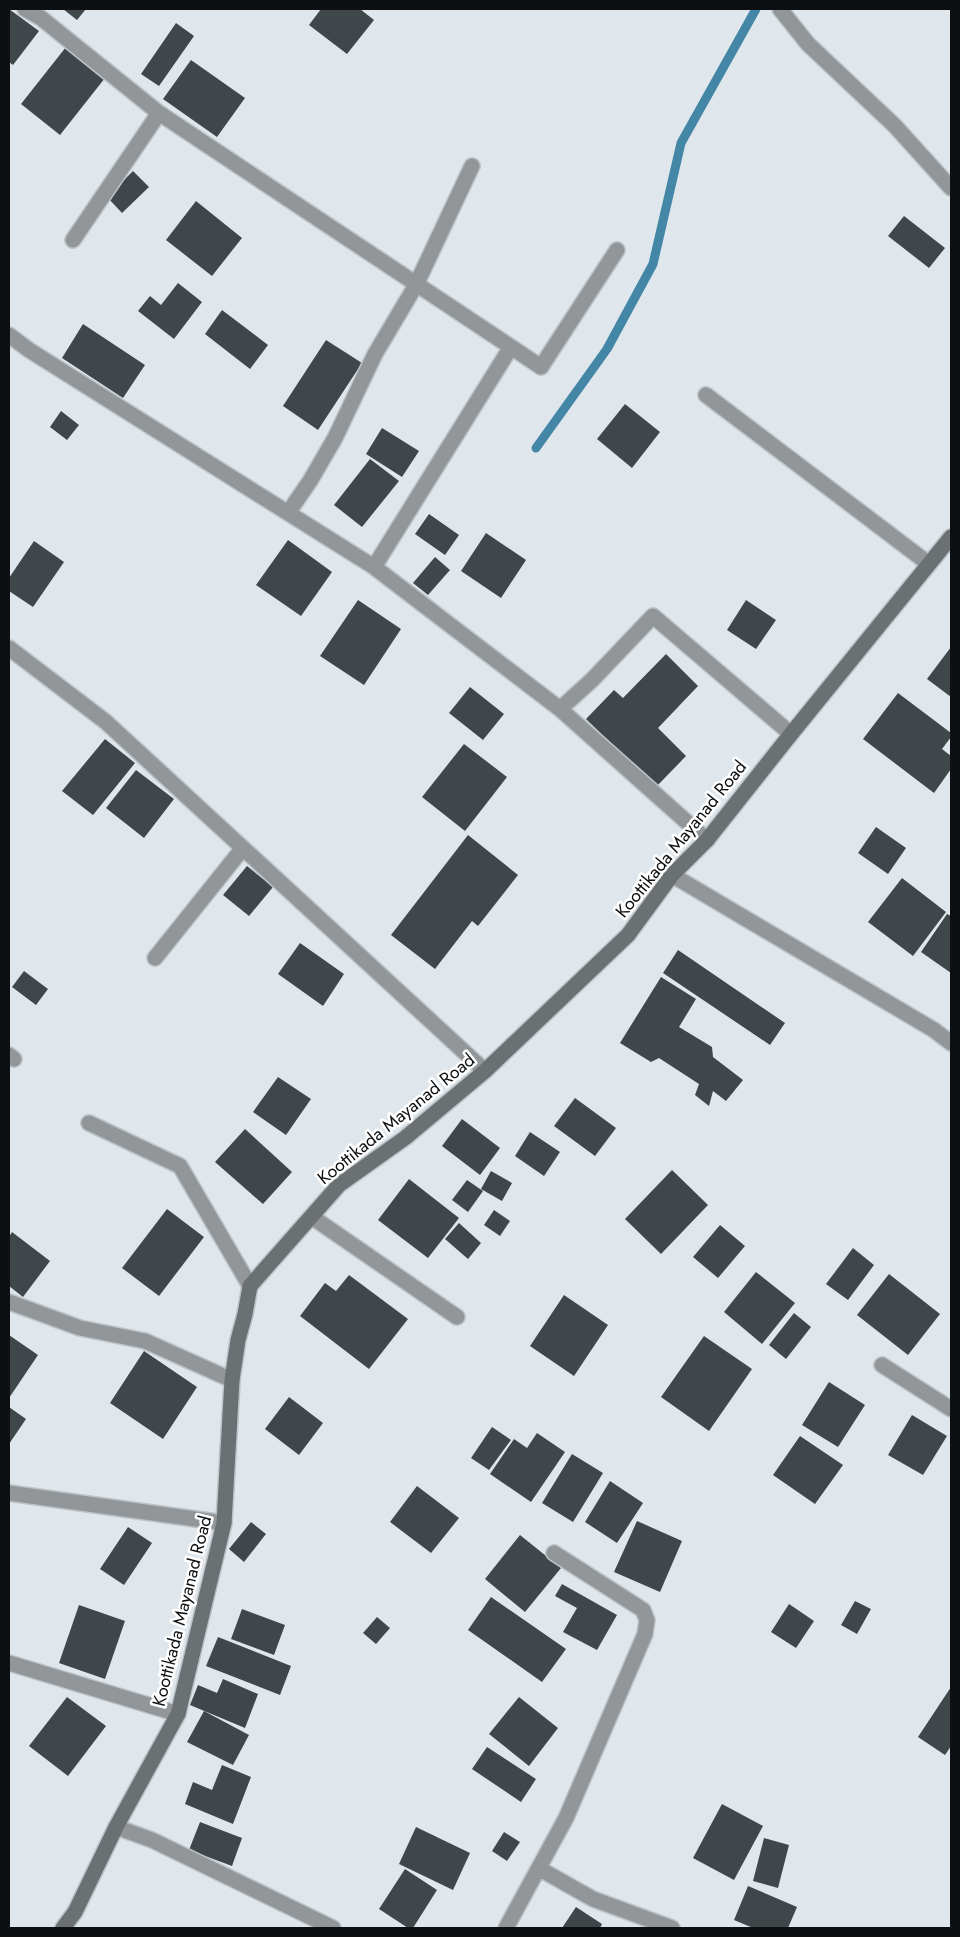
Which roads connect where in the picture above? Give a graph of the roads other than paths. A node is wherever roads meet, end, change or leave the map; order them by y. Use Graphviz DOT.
graph roads {
  1 [pos="25,9"];
  2 [pos="780,9"];
  3 [pos="159,113"];
  4 [pos="472,166"];
  5 [pos="951,188"];
  6 [pos="73,240"];
  7 [pos="617,250"];
  8 [pos="416,285"];
  9 [pos="9,335"];
  10 [pos="511,347"];
  11 [pos="706,395"];
  12 [pos="288,513"];
  13 [pos="951,537"];
  14 [pos="929,564"];
  15 [pos="374,567"];
  16 [pos="9,648"];
  17 [pos="560,709"];
  18 [pos="791,734"];
  19 [pos="707,840"];
  20 [pos="243,848"];
  21 [pos="672,875"];
  22 [pos="155,958"];
  23 [pos="951,1043"];
  24 [pos="485,1071"];
  25 [pos="89,1123"];
  26 [pos="312,1217"];
  27 [pos="250,1286"];
  28 [pos="9,1302"];
  29 [pos="457,1317"];
  30 [pos="882,1365"];
  31 [pos="232,1380"];
  32 [pos="951,1409"];
  33 [pos="9,1493"];
  34 [pos="224,1523"];
  35 [pos="554,1553"];
  36 [pos="9,1663"];
  37 [pos="178,1714"];
  38 [pos="116,1827"];
  39 [pos="540,1869"];
  40 [pos="63,1928"];
  41 [pos="333,1928"];
  42 [pos="506,1928"];
  43 [pos="672,1928"];
  1 -- 3 [label="street"];
  2 -- 5 [label="street"];
  3 -- 6 [label="street"];
  3 -- 8 [label="street"];
  4 -- 8 [label="street"];
  7 -- 10 [label="street"];
  8 -- 10 [label="street"];
  8 -- 12 [label="street"];
  9 -- 12 [label="street"];
  10 -- 15 [label="street"];
  11 -- 14 [label="street"];
  12 -- 15 [label="street"];
  13 -- 14 [label="main road, Koottikada Mayanad Road"];
  14 -- 18 [label="main road, Koottikada Mayanad Road"];
  15 -- 17 [label="street"];
  16 -- 20 [label="street"];
  17 -- 18 [label="street"];
  17 -- 19 [label="street"];
  18 -- 19 [label="main road, Koottikada Mayanad Road"];
  19 -- 21 [label="main road, Koottikada Mayanad Road"];
  20 -- 22 [label="street"];
  20 -- 24 [label="street"];
  21 -- 23 [label="street"];
  21 -- 24 [label="main road, Koottikada Mayanad Road"];
  24 -- 26 [label="main road, Koottikada Mayanad Road"];
  25 -- 27 [label="street"];
  26 -- 27 [label="main road, Koottikada Mayanad Road"];
  26 -- 29 [label="street"];
  27 -- 31 [label="main road, Koottikada Mayanad Road"];
  28 -- 31 [label="street"];
  30 -- 32 [label="street"];
  31 -- 34 [label="main road, Koottikada Mayanad Road"];
  33 -- 34 [label="street"];
  34 -- 37 [label="main road, Koottikada Mayanad Road"];
  35 -- 39 [label="street"];
  36 -- 37 [label="street"];
  37 -- 38 [label="main road, Koottikada Mayanad Road"];
  38 -- 40 [label="main road, Koottikada Mayanad Road"];
  38 -- 41 [label="street"];
  39 -- 42 [label="street"];
  39 -- 43 [label="street"];
}
